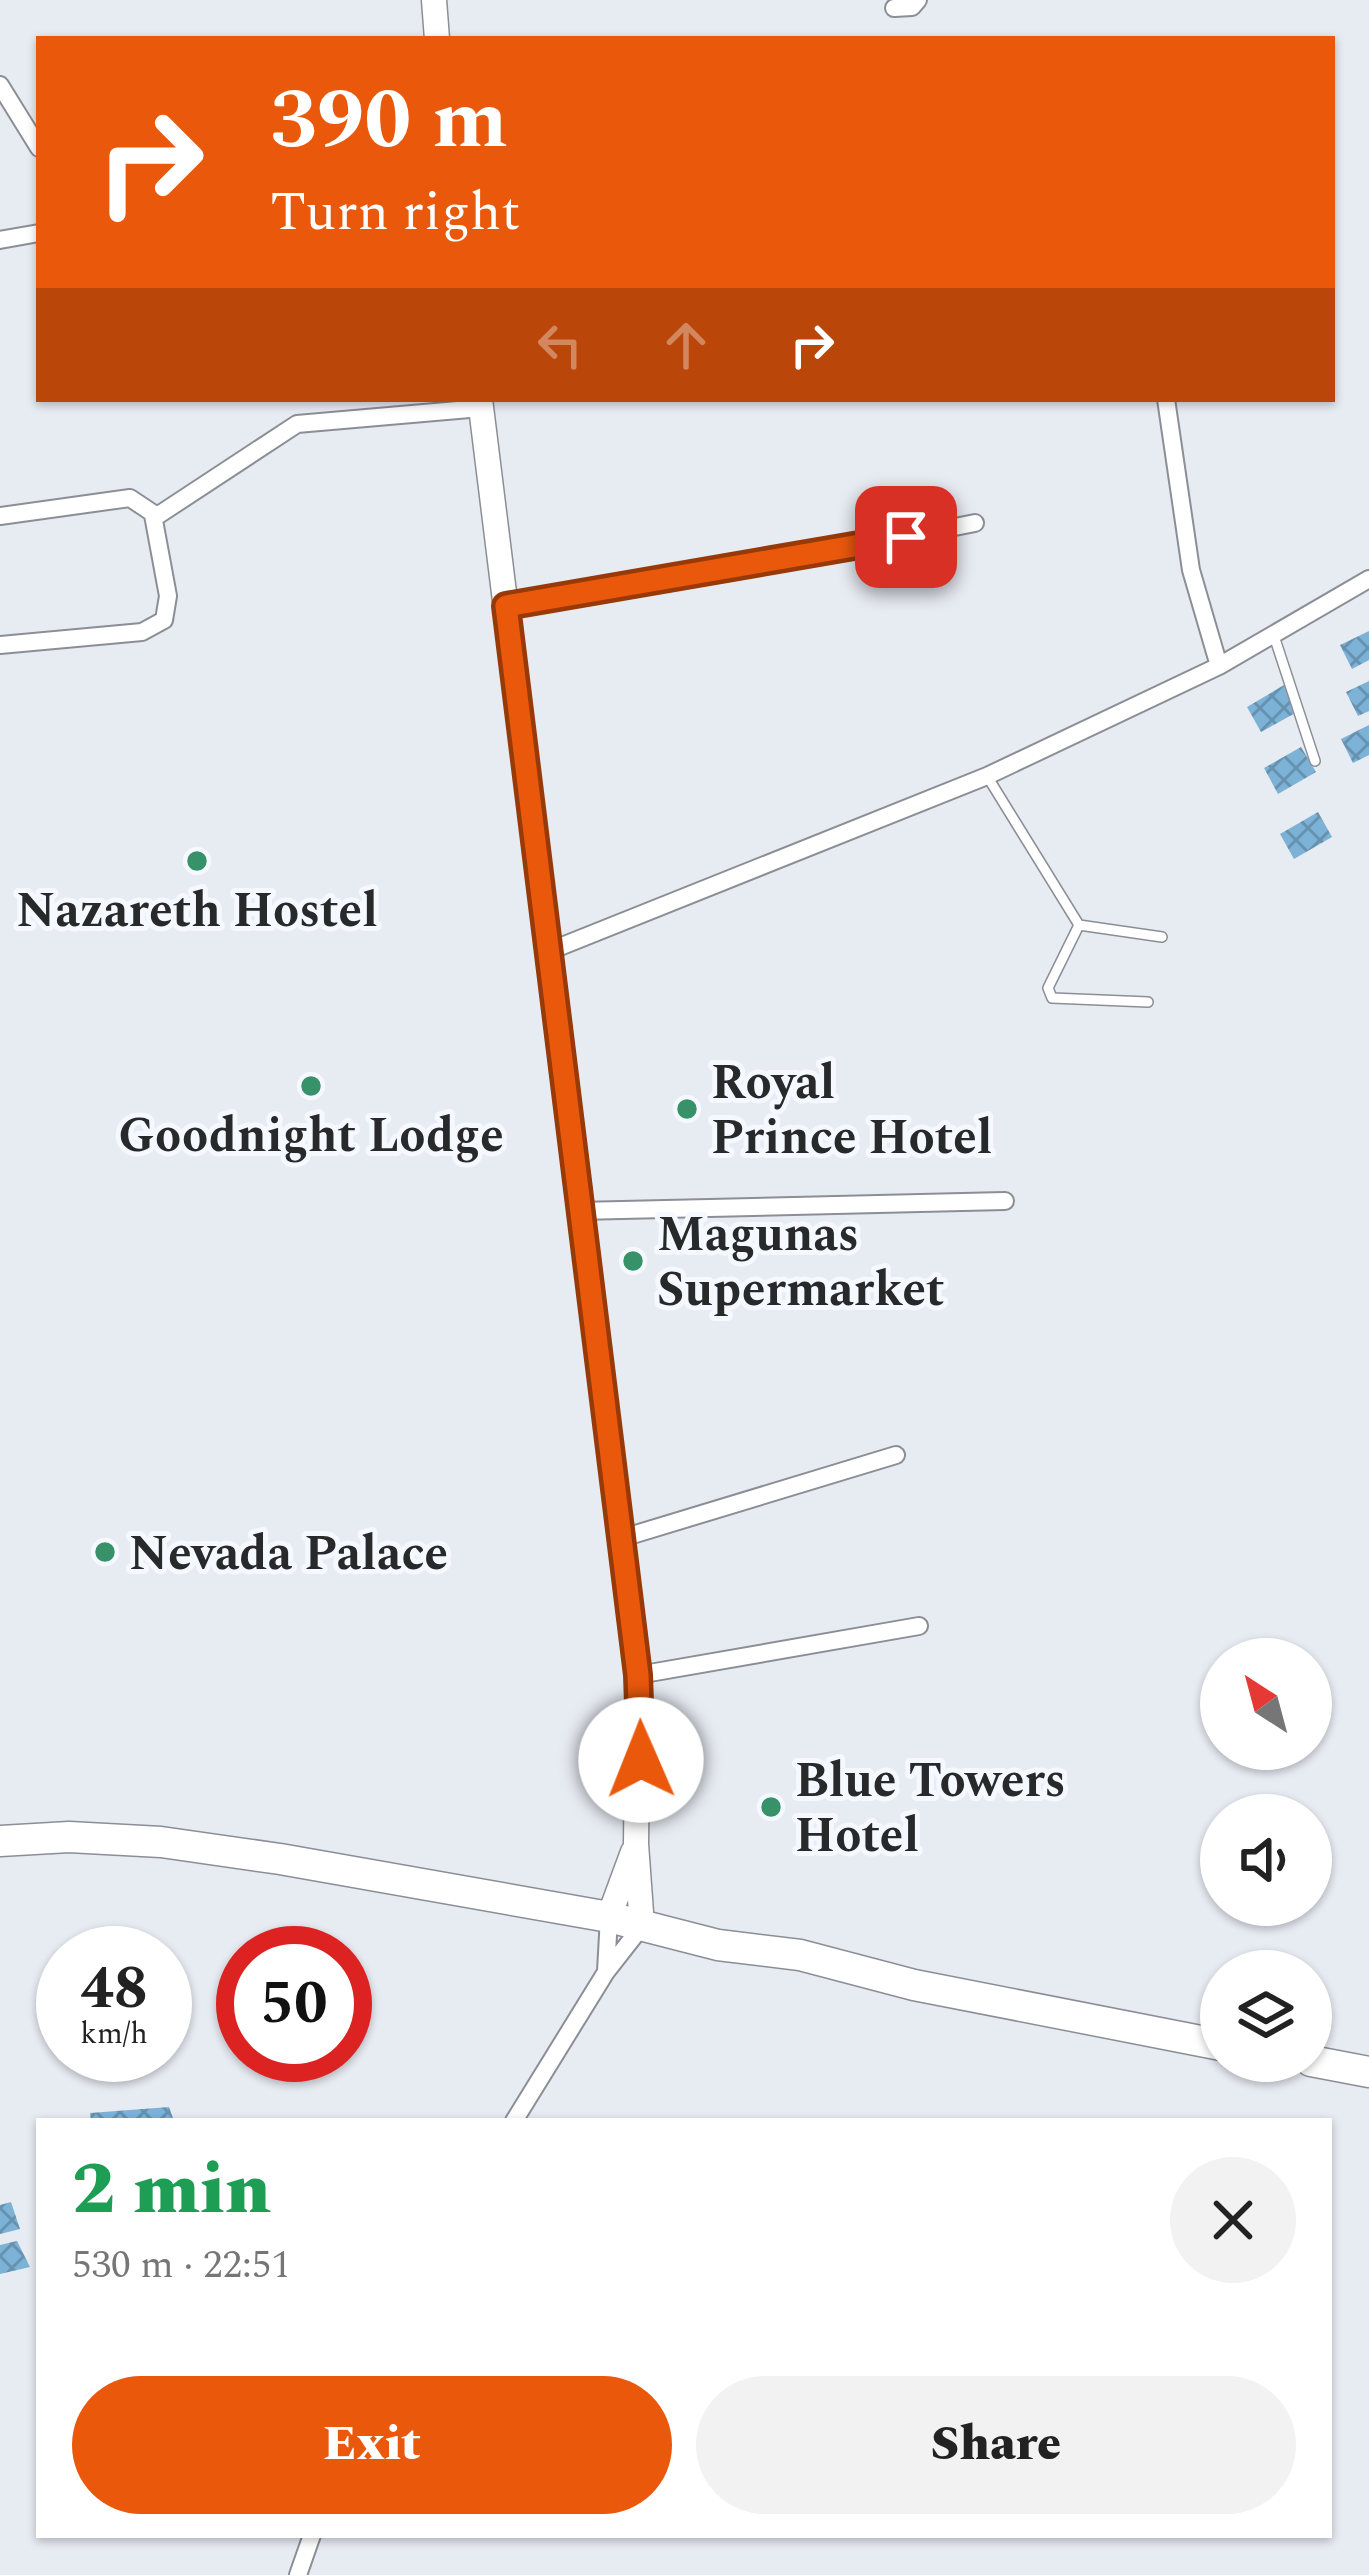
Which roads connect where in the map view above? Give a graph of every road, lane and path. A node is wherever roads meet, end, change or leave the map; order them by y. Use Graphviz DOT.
graph roads {
  1 [pos="434,0"];
  2 [pos="918,0"];
  3 [pos="894,8"];
  4 [pos="437,36"];
  5 [pos="0,85"];
  6 [pos="36,143"];
  7 [pos="36,233"];
  8 [pos="0,240"];
  9 [pos="1166,402"];
  10 [pos="480,404"];
  11 [pos="153,515"];
  12 [pos="0,516"];
  13 [pos="975,523"];
  14 [pos="1369,579"];
  15 [pos="506,606"];
  16 [pos="1274,636"];
  17 [pos="0,645"];
  18 [pos="1219,666"];
  19 [pos="1315,761"];
  20 [pos="987,776"];
  21 [pos="1079,926"];
  22 [pos="1162,937"];
  23 [pos="547,952"];
  24 [pos="1148,1003"];
  25 [pos="1005,1201"];
  26 [pos="578,1211"];
  27 [pos="896,1455"];
  28 [pos="619,1539"];
  29 [pos="920,1626"];
  30 [pos="638,1675"];
  31 [pos="0,1841"];
  32 [pos="636,1844"];
  33 [pos="609,1917"];
  34 [pos="653,1930"];
  35 [pos="606,1972"];
  36 [pos="1200,2041"];
  37 [pos="1332,2065"];
  38 [pos="1369,2072"];
  39 [pos="516,2118"];
  40 [pos="311,2538"];
  41 [pos="298,2575"];
  1 -- 4 [label="main road"];
  2 -- 3 [label="street"];
  5 -- 6 [label="street"];
  7 -- 8 [label="street"];
  9 -- 18 [label="street"];
  10 -- 11 [label="street"];
  10 -- 15 [label="main road"];
  11 -- 12 [label="street"];
  11 -- 17 [label="street"];
  13 -- 15 [label="street"];
  14 -- 16 [label="street"];
  15 -- 23 [label="main road"];
  16 -- 18 [label="street"];
  16 -- 19 [label="lane"];
  18 -- 20 [label="street"];
  20 -- 21 [label="lane"];
  20 -- 23 [label="street"];
  21 -- 22 [label="lane"];
  21 -- 24 [label="lane"];
  23 -- 26 [label="main road"];
  25 -- 26 [label="street"];
  26 -- 28 [label="main road"];
  27 -- 28 [label="street"];
  28 -- 30 [label="main road"];
  29 -- 30 [label="street"];
  30 -- 32 [label="main road"];
  31 -- 33 [label="highway"];
  32 -- 33 [label="main road"];
  32 -- 34 [label="main road"];
  33 -- 34 [label="highway"];
  33 -- 35 [label="street"];
  34 -- 35 [label="street"];
  34 -- 36 [label="highway"];
  35 -- 39 [label="street"];
  37 -- 38 [label="highway"];
  40 -- 41 [label="street"];
}
